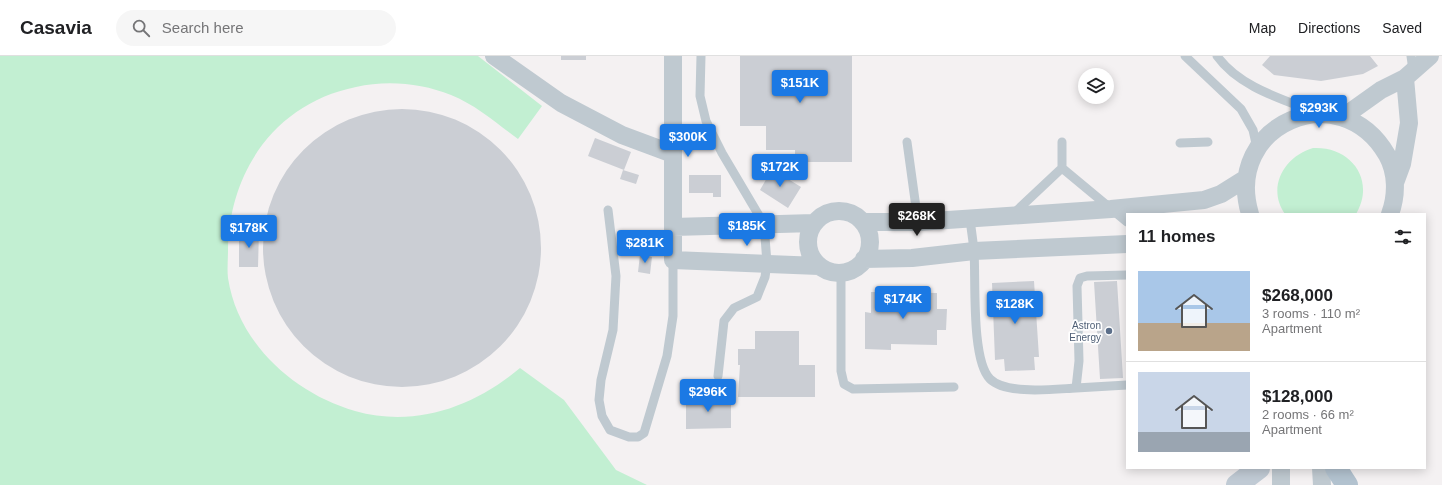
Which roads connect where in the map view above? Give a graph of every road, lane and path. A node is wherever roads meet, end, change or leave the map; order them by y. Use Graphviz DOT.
graph roads {
  1 [pos="494,56"];
  2 [pos="672,56"];
  3 [pos="700,56"];
  4 [pos="1185,56"];
  5 [pos="1217,56"];
  6 [pos="1227,56"];
  7 [pos="1430,56"];
  8 [pos="1227,66"];
  9 [pos="1410,68"];
  10 [pos="1319,114"];
  11 [pos="1342,117"];
  12 [pos="907,142"];
  13 [pos="1062,142"];
  14 [pos="1208,142"];
  15 [pos="1180,143"];
  16 [pos="1257,148"];
  17 [pos="673,154"];
  18 [pos="1062,168"];
  19 [pos="1245,180"];
  20 [pos="1395,183"];
  21 [pos="1111,209"];
  22 [pos="608,210"];
  23 [pos="1250,213"];
  24 [pos="1390,213"];
  25 [pos="1011,215"];
  26 [pos="970,218"];
  27 [pos="1126,221"];
  28 [pos="814,222"];
  29 [pos="863,222"];
  30 [pos="918,222"];
  31 [pos="764,224"];
  32 [pos="673,227"];
  33 [pos="1126,244"];
  34 [pos="1092,247"];
  35 [pos="974,251"];
  36 [pos="1126,252"];
  37 [pos="864,259"];
  38 [pos="673,260"];
  39 [pos="767,263"];
  40 [pos="819,266"];
  41 [pos="841,273"];
  42 [pos="1126,274"];
  43 [pos="718,376"];
  44 [pos="1126,385"];
  45 [pos="954,387"];
  46 [pos="1076,388"];
  47 [pos="1258,469"];
  48 [pos="1281,469"];
  49 [pos="1321,469"];
  50 [pos="1337,469"];
  51 [pos="1237,485"];
  52 [pos="1281,485"];
  53 [pos="1322,485"];
  54 [pos="1348,485"];
  1 -- 17 [label="street"];
  2 -- 17 [label="street"];
  3 -- 31 [label="lane"];
  4 -- 16 [label="lane"];
  5 -- 8 [label="lane"];
  6 -- 8 [label="lane"];
  7 -- 9 [label="street"];
  8 -- 10 [label="lane"];
  9 -- 11 [label="street"];
  9 -- 20 [label="street"];
  10 -- 11 [label="street"];
  10 -- 16 [label="street"];
  11 -- 20 [label="street"];
  12 -- 30 [label="lane"];
  13 -- 18 [label="lane"];
  14 -- 15 [label="lane"];
  16 -- 19 [label="street"];
  17 -- 32 [label="street"];
  18 -- 21 [label="lane"];
  18 -- 25 [label="lane"];
  19 -- 21 [label="street"];
  19 -- 23 [label="street"];
  20 -- 24 [label="street"];
  21 -- 25 [label="street"];
  21 -- 27 [label="lane"];
  22 -- 38 [label="lane"];
  25 -- 26 [label="street"];
  26 -- 30 [label="street"];
  26 -- 35 [label="lane"];
  28 -- 29 [label="street"];
  28 -- 31 [label="street"];
  28 -- 40 [label="street"];
  29 -- 30 [label="street"];
  29 -- 37 [label="street"];
  31 -- 32 [label="street"];
  31 -- 39 [label="lane"];
  32 -- 38 [label="street"];
  33 -- 34 [label="street"];
  34 -- 35 [label="street"];
  34 -- 36 [label="street"];
  35 -- 37 [label="street"];
  35 -- 46 [label="lane"];
  37 -- 41 [label="street"];
  38 -- 39 [label="street"];
  39 -- 40 [label="street"];
  39 -- 43 [label="lane"];
  40 -- 41 [label="street"];
  41 -- 45 [label="lane"];
  42 -- 46 [label="lane"];
  44 -- 46 [label="lane"];
  47 -- 51 [label="street"];
  48 -- 52 [label="street"];
  49 -- 53 [label="street"];
  50 -- 54 [label="main road"];
}
